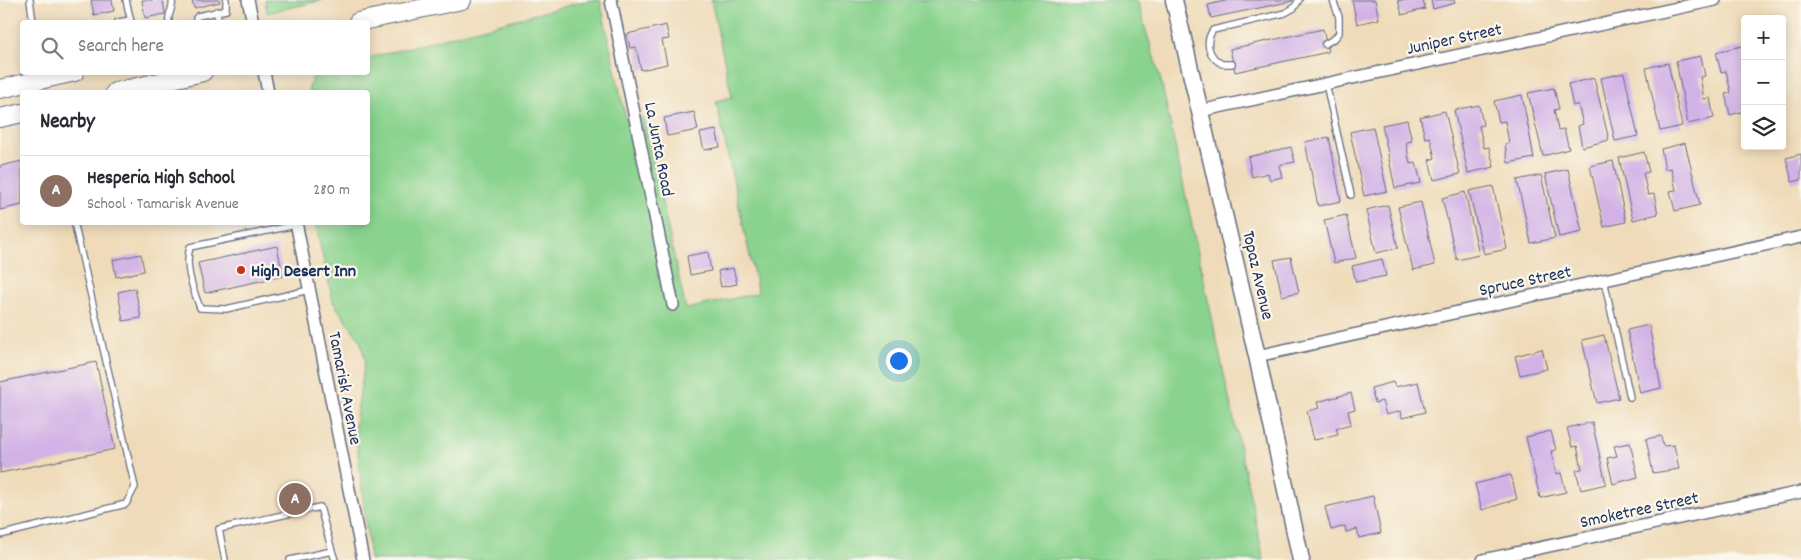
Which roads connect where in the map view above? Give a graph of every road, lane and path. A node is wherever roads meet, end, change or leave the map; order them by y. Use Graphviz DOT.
graph roads {
  1 [pos="30,0"];
  2 [pos="126,0"];
  3 [pos="172,0"];
  4 [pos="226,0"];
  5 [pos="248,0"];
  6 [pos="462,0"];
  7 [pos="611,0"];
  8 [pos="1174,0"];
  9 [pos="1299,0"];
  10 [pos="1333,0"];
  11 [pos="1715,0"];
  12 [pos="216,11"];
  13 [pos="34,20"];
  14 [pos="131,20"];
  15 [pos="169,20"];
  16 [pos="196,20"];
  17 [pos="218,20"];
  18 [pos="253,20"];
  19 [pos="367,20"];
  20 [pos="1325,44"];
  21 [pos="1232,64"];
  22 [pos="190,75"];
  23 [pos="265,75"];
  24 [pos="42,76"];
  25 [pos="1326,84"];
  26 [pos="0,89"];
  27 [pos="124,90"];
  28 [pos="268,90"];
  29 [pos="1200,111"];
  30 [pos="20,113"];
  31 [pos="0,118"];
  32 [pos="1351,194"];
  33 [pos="75,225"];
  34 [pos="291,225"];
  35 [pos="296,225"];
  36 [pos="1801,237"];
  37 [pos="1604,280"];
  38 [pos="309,290"];
  39 [pos="673,305"];
  40 [pos="1257,356"];
  41 [pos="1630,397"];
  42 [pos="1801,492"];
  43 [pos="0,535"];
  44 [pos="332,551"];
  45 [pos="225,560"];
  46 [pos="290,560"];
  47 [pos="335,560"];
  48 [pos="363,560"];
  49 [pos="1300,560"];
  50 [pos="1484,560"];
  1 -- 13 [label="lane"];
  2 -- 14 [label="lane"];
  3 -- 15 [label="lane"];
  4 -- 12 [label="lane"];
  5 -- 18 [label="street"];
  6 -- 19 [label="main road"];
  7 -- 39 [label="street, La Junta Road"];
  8 -- 29 [label="street, Topaz Avenue"];
  9 -- 21 [label="lane"];
  10 -- 20 [label="lane"];
  11 -- 25 [label="street, Juniper Street"];
  12 -- 16 [label="lane"];
  12 -- 17 [label="lane"];
  22 -- 27 [label="main road"];
  23 -- 28 [label="street"];
  24 -- 26 [label="main road"];
  25 -- 29 [label="street, Juniper Street"];
  25 -- 32 [label="lane"];
  29 -- 40 [label="street, Topaz Avenue"];
  30 -- 31 [label="main road"];
  33 -- 43 [label="lane"];
  34 -- 38 [label="lane"];
  35 -- 38 [label="street, Tamarisk Avenue"];
  36 -- 37 [label="street, Spruce Street"];
  37 -- 40 [label="street, Spruce Street"];
  37 -- 41 [label="lane"];
  38 -- 48 [label="street, Tamarisk Avenue"];
  40 -- 49 [label="street, Topaz Avenue"];
  42 -- 50 [label="street, Smoketree Street"];
  44 -- 45 [label="lane"];
  44 -- 46 [label="lane"];
  44 -- 47 [label="lane"];
}
